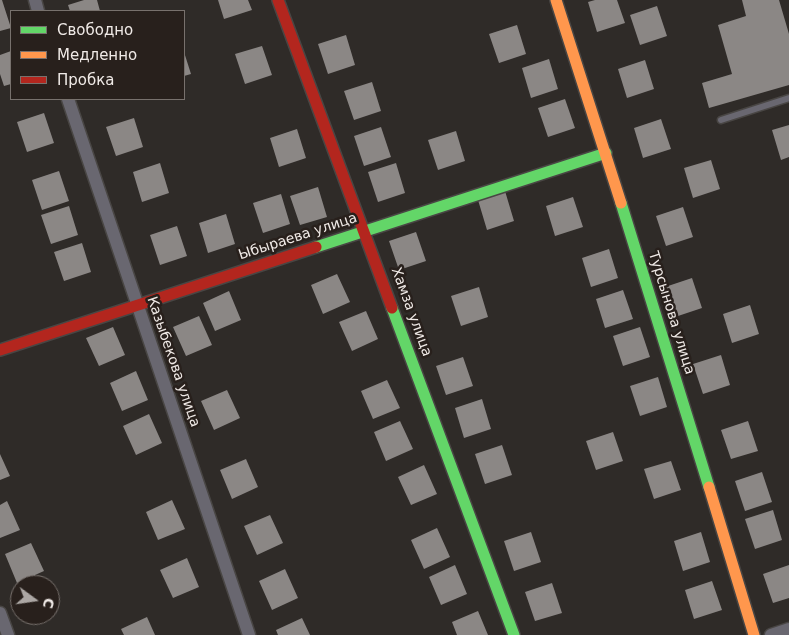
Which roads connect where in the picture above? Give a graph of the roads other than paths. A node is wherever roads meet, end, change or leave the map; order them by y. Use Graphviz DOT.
graph roads {
  1 [pos="278,0"];
  2 [pos="556,0"];
  3 [pos="789,98"];
  4 [pos="68,100"];
  5 [pos="721,120"];
  6 [pos="606,153"];
  7 [pos="365,231"];
  8 [pos="138,305"];
  9 [pos="0,350"];
  10 [pos="0,613"];
  11 [pos="789,629"];
  12 [pos="8,635"];
  13 [pos="249,635"];
  14 [pos="514,635"];
  15 [pos="754,635"];
  16 [pos="771,635"];
  1 -- 7 [label="street, Хамза улица"];
  2 -- 6 [label="street, Турсынова улица"];
  3 -- 5 [label="lane"];
  4 -- 8 [label="street, Казыбекова улица"];
  6 -- 7 [label="street, Ыбыраева улица"];
  6 -- 15 [label="street, Турсынова улица"];
  7 -- 8 [label="street, Ыбыраева улица"];
  7 -- 14 [label="street, Хамза улица"];
  8 -- 9 [label="street, Ыбыраева улица"];
  8 -- 13 [label="street, Казыбекова улица"];
  10 -- 12 [label="street"];
  11 -- 16 [label="street"];
}
